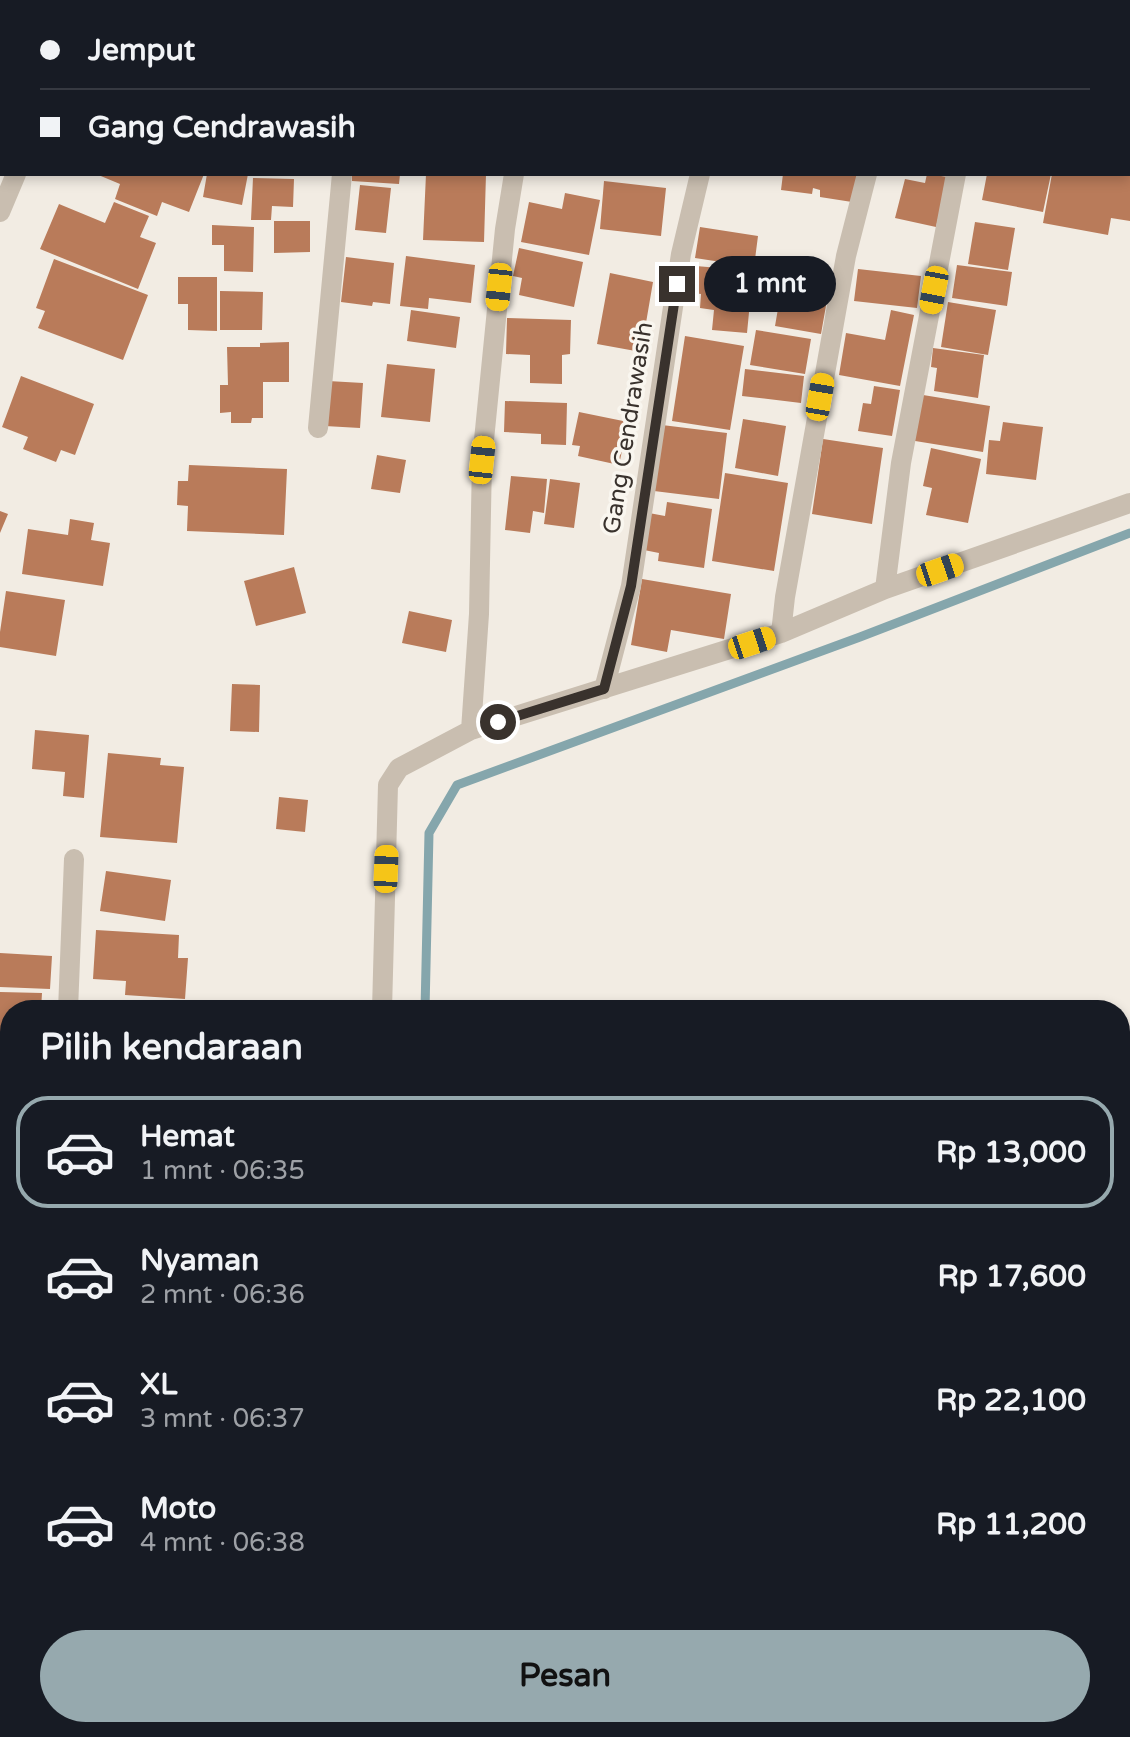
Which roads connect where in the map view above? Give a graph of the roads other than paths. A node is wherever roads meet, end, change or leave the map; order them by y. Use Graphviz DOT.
graph roads {
  1 [pos="15,176"];
  2 [pos="342,176"];
  3 [pos="514,176"];
  4 [pos="700,176"];
  5 [pos="866,176"];
  6 [pos="956,176"];
  7 [pos="0,212"];
  8 [pos="318,428"];
  9 [pos="1130,503"];
  10 [pos="885,589"];
  11 [pos="781,633"];
  12 [pos="604,689"];
  13 [pos="471,730"];
  14 [pos="74,859"];
  15 [pos="68,1000"];
  16 [pos="382,1000"];
  1 -- 7 [label="street"];
  2 -- 8 [label="street"];
  3 -- 13 [label="street"];
  4 -- 12 [label="street, Gang Cendrawasih"];
  5 -- 11 [label="street"];
  6 -- 10 [label="street"];
  9 -- 10 [label="street"];
  10 -- 11 [label="street"];
  11 -- 12 [label="street"];
  12 -- 13 [label="street"];
  13 -- 16 [label="street"];
  14 -- 15 [label="street"];
}
